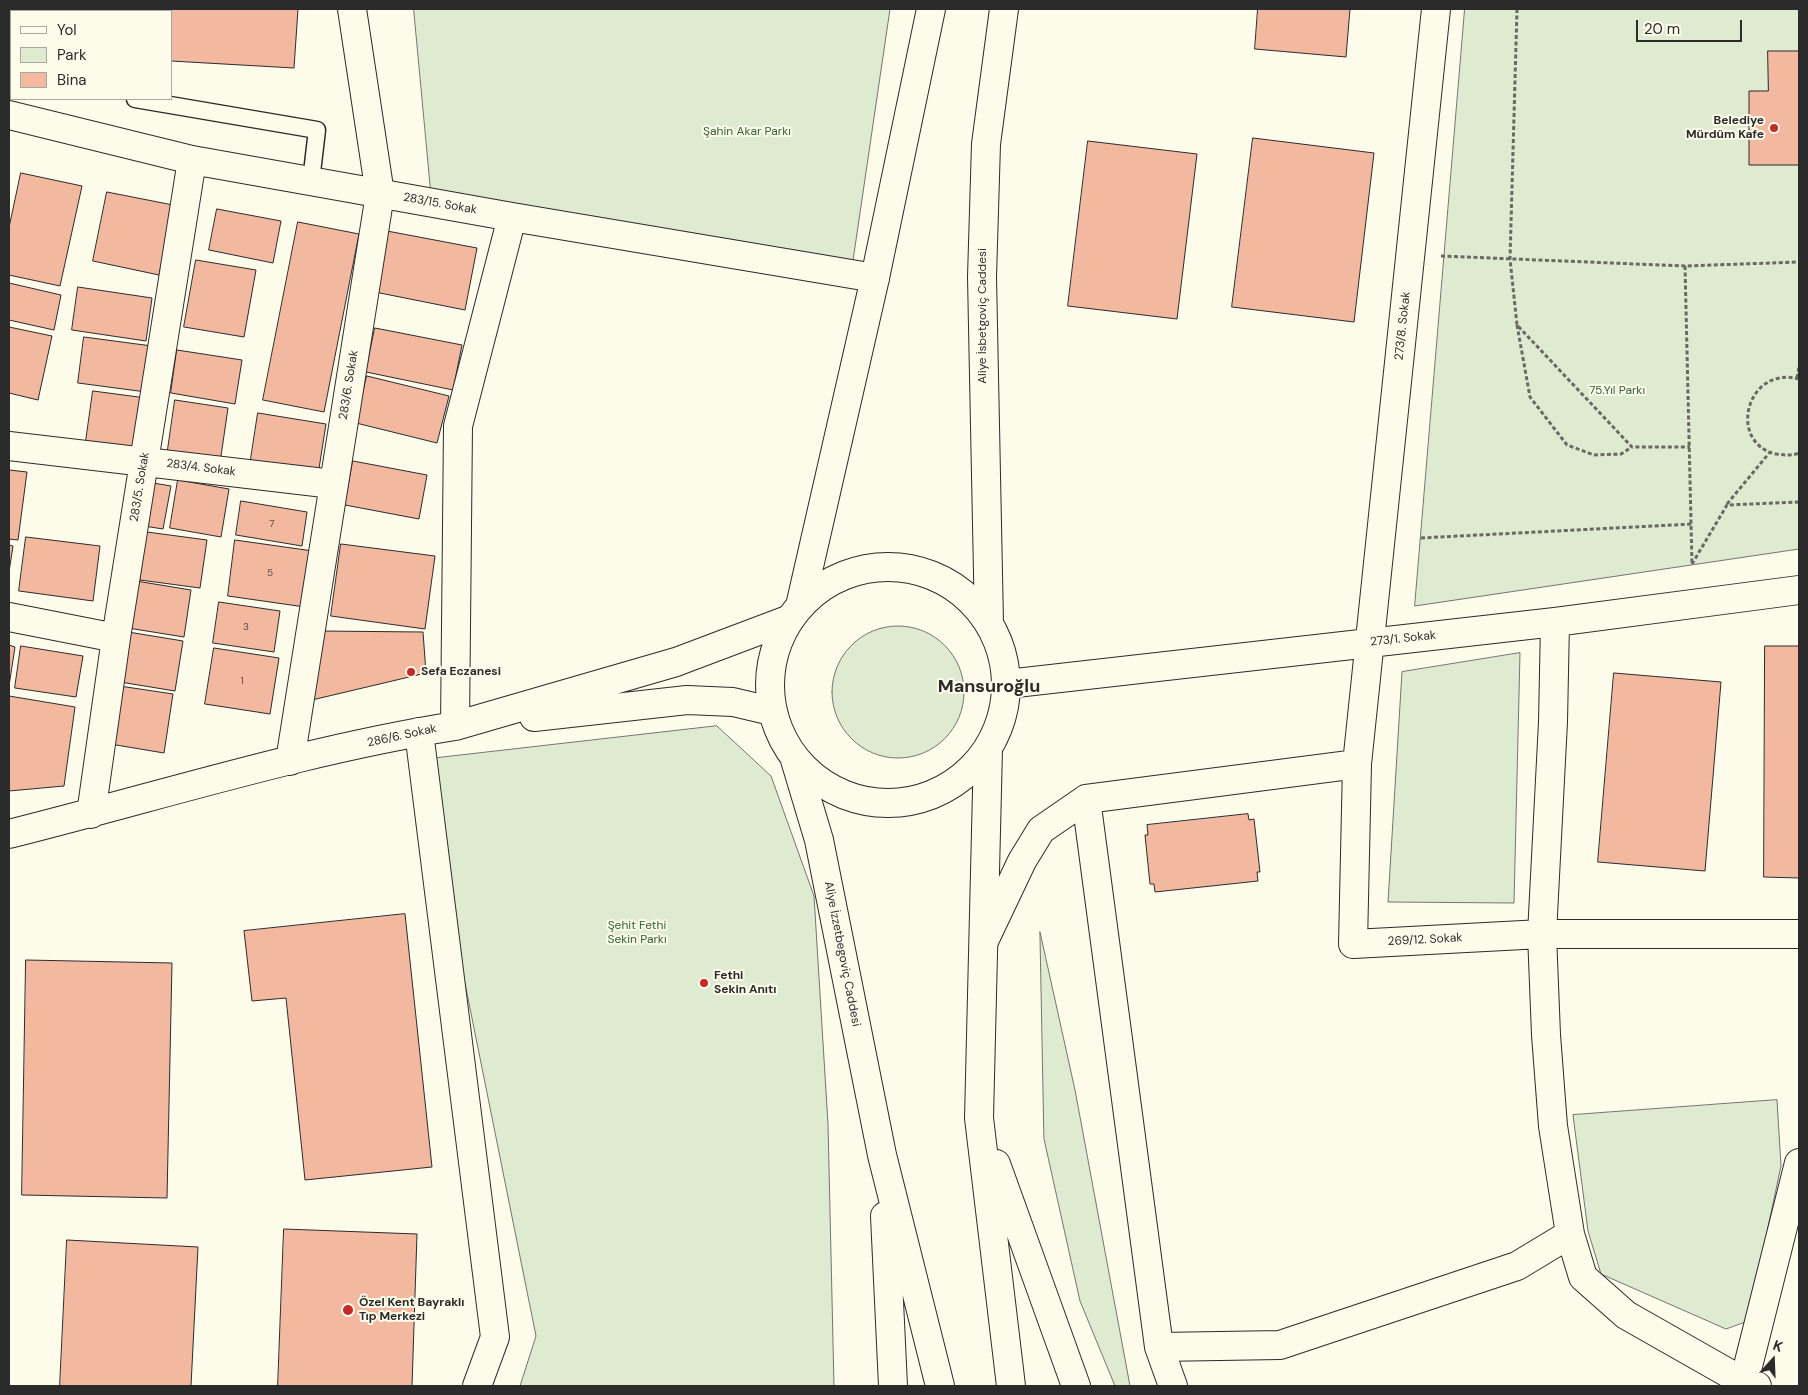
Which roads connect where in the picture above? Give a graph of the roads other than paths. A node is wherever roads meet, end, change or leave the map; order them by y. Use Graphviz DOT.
graph roads {
  1 [pos="352,9"];
  2 [pos="931,9"];
  3 [pos="1004,9"];
  4 [pos="1436,9"];
  5 [pos="140,100"];
  6 [pos="9,115"];
  7 [pos="192,160"];
  8 [pos="311,181"];
  9 [pos="380,194"];
  10 [pos="512,217"];
  11 [pos="875,278"];
  12 [pos="9,446"];
  13 [pos="144,461"];
  14 [pos="333,484"];
  15 [pos="1799,590"];
  16 [pos="795,612"];
  17 [pos="9,618"];
  18 [pos="1555,622"];
  19 [pos="989,624"];
  20 [pos="116,638"];
  21 [pos="1370,643"];
  22 [pos="1007,684"];
  23 [pos="771,710"];
  24 [pos="456,726"];
  25 [pos="419,732"];
  26 [pos="988,749"];
  27 [pos="794,756"];
  28 [pos="290,761"];
  29 [pos="1357,764"];
  30 [pos="1086,799"];
  31 [pos="91,814"];
  32 [pos="9,834"];
  33 [pos="1542,934"];
  34 [pos="1799,934"];
  35 [pos="984,941"];
  36 [pos="980,1118"];
  37 [pos="882,1155"];
  38 [pos="1799,1163"];
  39 [pos="1570,1234"];
  40 [pos="1159,1347"];
  41 [pos="1750,1385"];
  42 [pos="477,1386"];
  43 [pos="893,1386"];
  44 [pos="940,1386"];
  45 [pos="1011,1386"];
  46 [pos="1076,1386"];
  47 [pos="1173,1386"];
  1 -- 9 [label="street, 283/6. Sokak"];
  2 -- 11 [label="street"];
  3 -- 19 [label="street, Aliye İsbetgoviç Caddesi"];
  4 -- 21 [label="street, 273/8. Sokak"];
  5 -- 8 [label="lane"];
  6 -- 7 [label="street, 283/15. Sokak"];
  7 -- 8 [label="street, 283/15. Sokak"];
  7 -- 13 [label="street, 283/5. Sokak"];
  8 -- 9 [label="street, 283/15. Sokak"];
  9 -- 10 [label="street, 283/15. Sokak"];
  9 -- 14 [label="street, 283/6. Sokak"];
  10 -- 11 [label="street, 283/15. Sokak"];
  10 -- 24 [label="street"];
  11 -- 16 [label="street"];
  12 -- 13 [label="street, 283/4. Sokak"];
  13 -- 14 [label="street, 283/4. Sokak"];
  13 -- 20 [label="street, 283/5. Sokak"];
  14 -- 28 [label="street, 283/6. Sokak"];
  15 -- 18 [label="street, 273/1. Sokak"];
  16 -- 19 [label="street"];
  16 -- 23 [label="street"];
  16 -- 24 [label="street, 286/6. Sokak"];
  17 -- 20 [label="street"];
  18 -- 21 [label="street, 273/1. Sokak"];
  18 -- 33 [label="street"];
  19 -- 22 [label="street"];
  20 -- 31 [label="street, 283/5. Sokak"];
  21 -- 22 [label="street, 273/1. Sokak"];
  21 -- 29 [label="street, 269/12. Sokak"];
  22 -- 26 [label="street"];
  23 -- 24 [label="street"];
  23 -- 27 [label="street"];
  24 -- 25 [label="street, 286/6. Sokak"];
  25 -- 28 [label="street, 286/6. Sokak"];
  25 -- 42 [label="street"];
  26 -- 27 [label="street"];
  26 -- 35 [label="street"];
  27 -- 37 [label="street, Aliye İzzetbegoviç Caddesi"];
  28 -- 31 [label="street, 286/6. Sokak"];
  29 -- 30 [label="street"];
  29 -- 33 [label="street, 269/12. Sokak"];
  30 -- 35 [label="street"];
  30 -- 40 [label="street"];
  31 -- 32 [label="street, 286/6. Sokak"];
  33 -- 34 [label="street, 269/12. Sokak"];
  33 -- 39 [label="street"];
  35 -- 36 [label="street"];
  36 -- 45 [label="street"];
  36 -- 46 [label="street"];
  37 -- 43 [label="street"];
  37 -- 44 [label="street"];
  38 -- 41 [label="street"];
  39 -- 40 [label="street"];
  39 -- 41 [label="street"];
  40 -- 47 [label="street"];
}
